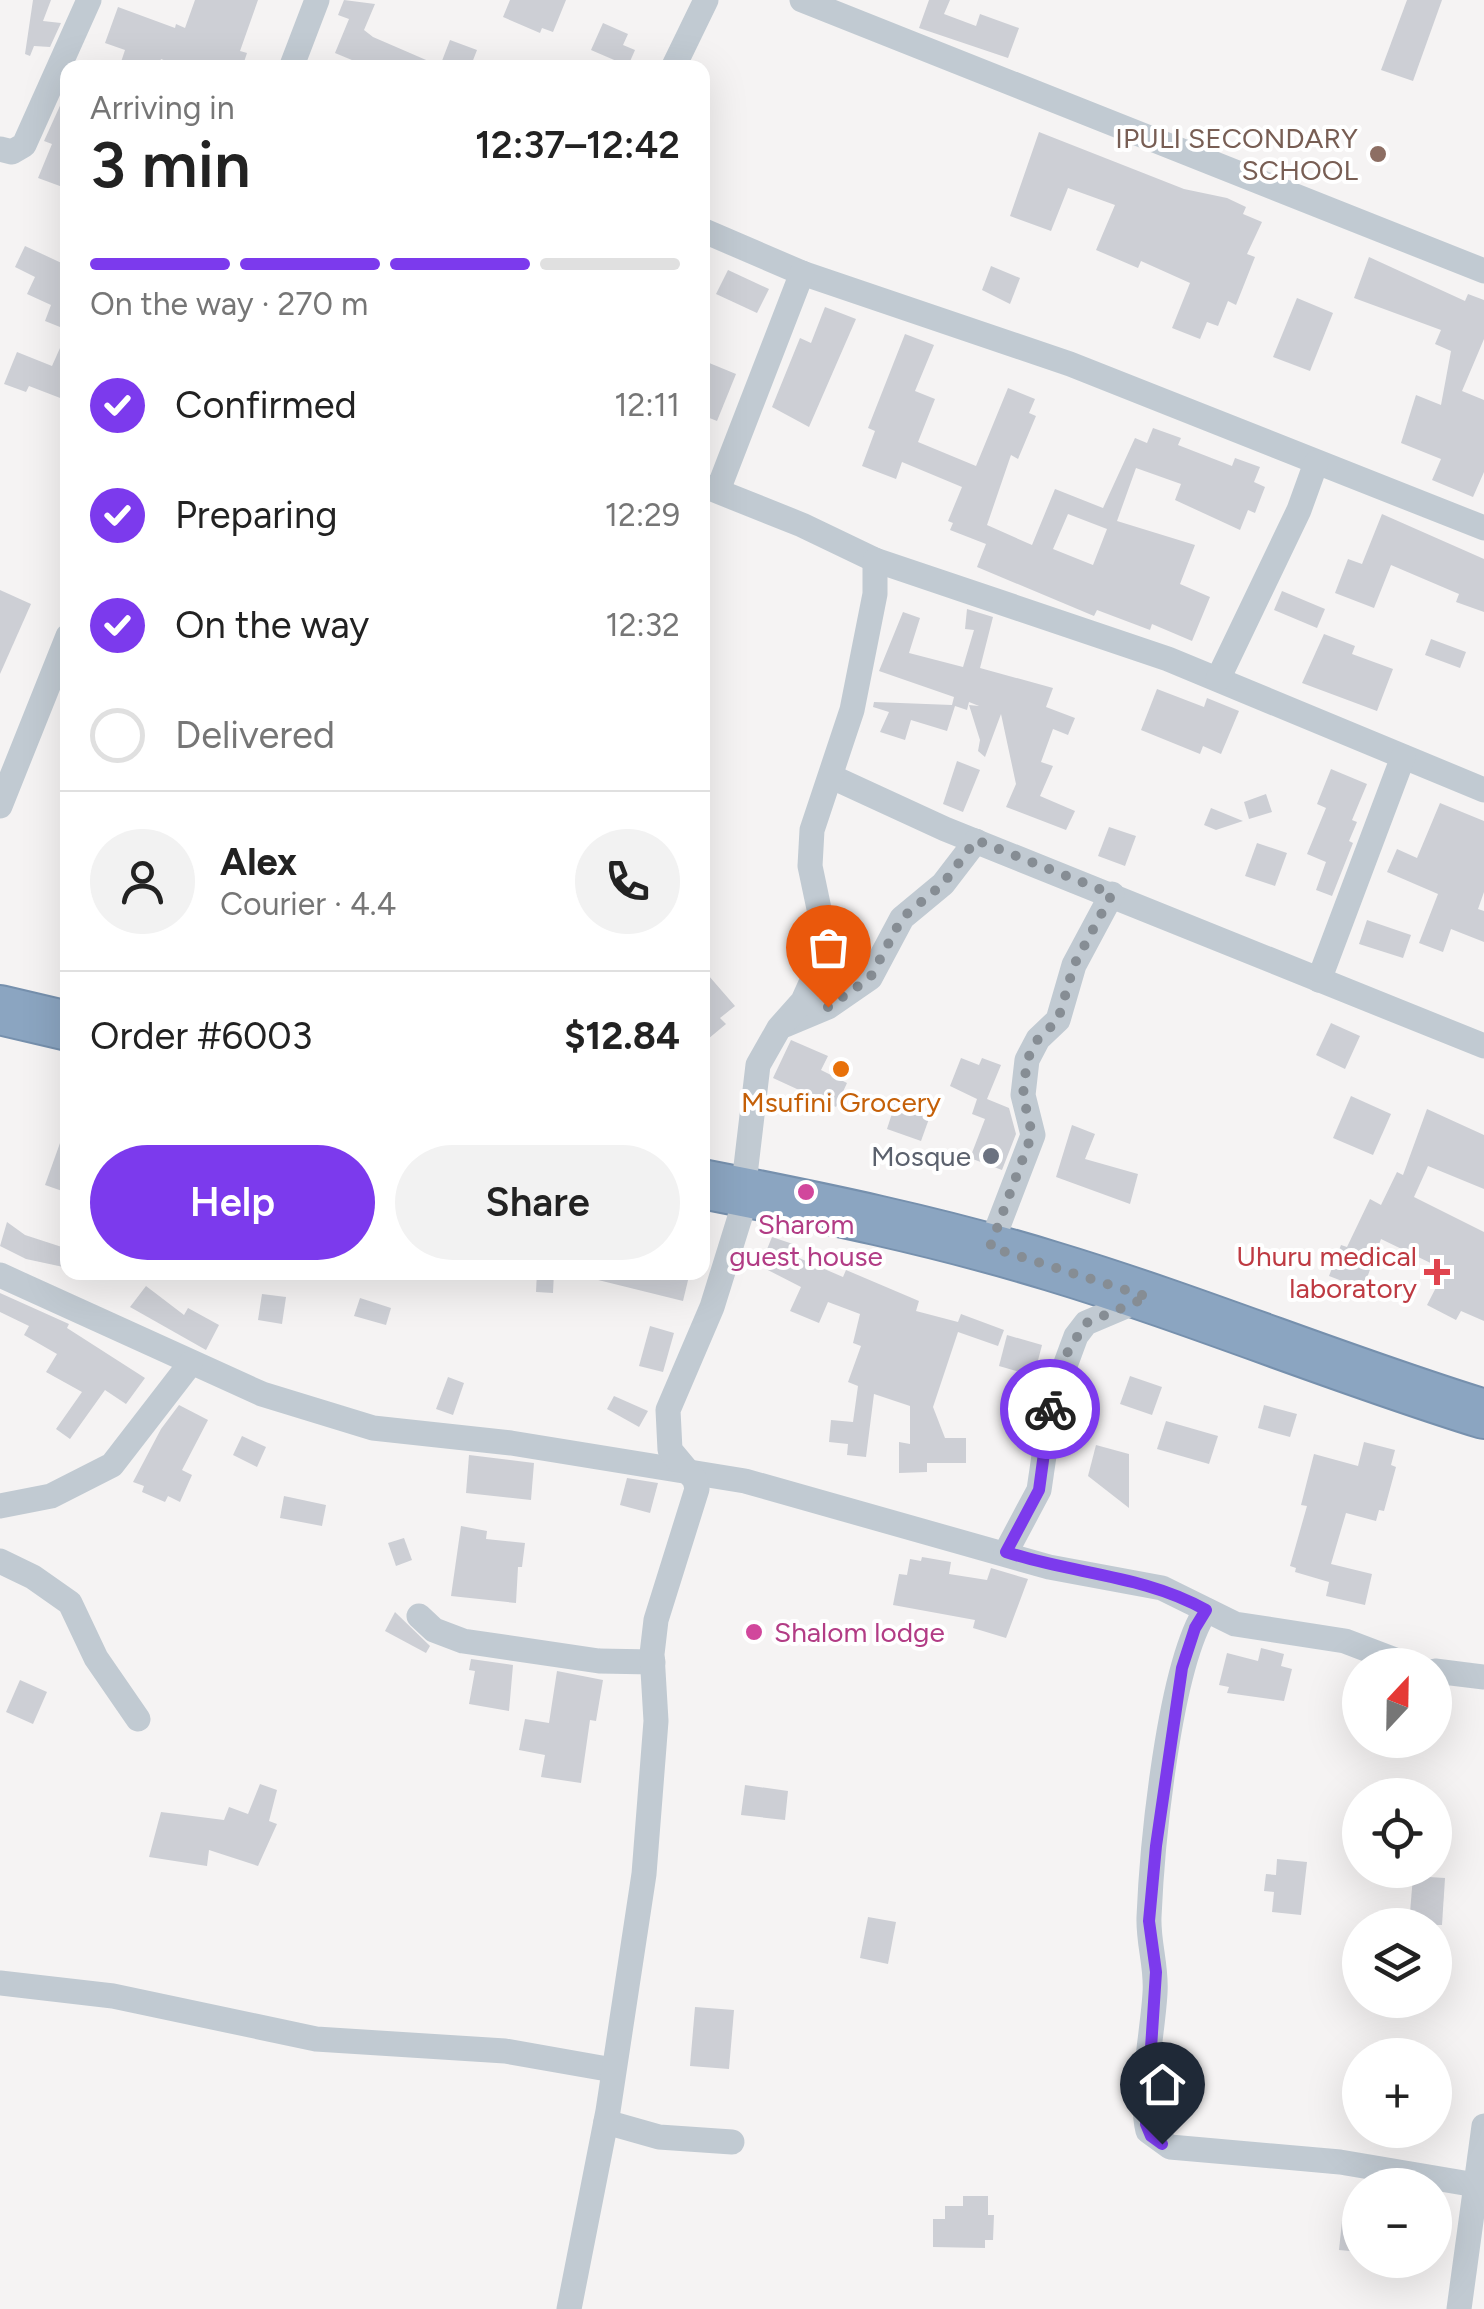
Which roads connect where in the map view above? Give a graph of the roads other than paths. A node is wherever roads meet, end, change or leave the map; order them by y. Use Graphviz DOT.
graph roads {
  1 [pos="89,0"];
  2 [pos="317,0"];
  3 [pos="706,0"];
  4 [pos="802,0"];
  5 [pos="62,60"];
  6 [pos="294,60"];
  7 [pos="677,60"];
  8 [pos="60,65"];
  9 [pos="0,148"];
  10 [pos="710,233"];
  11 [pos="1484,271"];
  12 [pos="802,272"];
  13 [pos="1316,463"];
  14 [pos="710,488"];
  15 [pos="1484,528"];
  16 [pos="875,560"];
  17 [pos="60,653"];
  18 [pos="1218,680"];
  19 [pos="1403,757"];
  20 [pos="8,764"];
  21 [pos="832,777"];
  22 [pos="1484,790"];
  23 [pos="0,806"];
  24 [pos="976,840"];
  25 [pos="1112,894"];
  26 [pos="1319,980"];
  27 [pos="0,1010"];
  28 [pos="60,1024"];
  29 [pos="778,1028"];
  30 [pos="1484,1046"];
  31 [pos="724,1188"];
  32 [pos="990,1247"];
  33 [pos="0,1275"];
  34 [pos="1148,1297"];
  35 [pos="190,1364"];
  36 [pos="1484,1414"];
  37 [pos="689,1472"];
  38 [pos="0,1506"];
  39 [pos="1006,1552"];
  40 [pos="0,1561"];
  41 [pos="1206,1610"];
  42 [pos="419,1616"];
  43 [pos="1363,1648"];
  44 [pos="653,1662"];
  45 [pos="1452,1673"];
  46 [pos="1484,1677"];
  47 [pos="138,1719"];
  48 [pos="0,1983"];
  49 [pos="612,2070"];
  50 [pos="606,2122"];
  51 [pos="1484,2126"];
  52 [pos="732,2142"];
  53 [pos="1476,2185"];
  54 [pos="569,2309"];
  55 [pos="1459,2309"];
  1 -- 5 [label="street"];
  2 -- 6 [label="street"];
  3 -- 7 [label="street"];
  4 -- 11 [label="street"];
  8 -- 9 [label="street"];
  10 -- 12 [label="street"];
  12 -- 13 [label="street"];
  12 -- 14 [label="street"];
  13 -- 15 [label="street"];
  13 -- 18 [label="street"];
  14 -- 16 [label="street"];
  16 -- 18 [label="street"];
  16 -- 21 [label="street"];
  17 -- 20 [label="street"];
  18 -- 19 [label="street"];
  19 -- 22 [label="street"];
  19 -- 26 [label="street"];
  20 -- 23 [label="street"];
  21 -- 24 [label="street"];
  21 -- 29 [label="street"];
  24 -- 25 [label="street"];
  24 -- 29 [label="street"];
  25 -- 26 [label="street"];
  25 -- 32 [label="street"];
  26 -- 30 [label="street"];
  27 -- 28 [label="highway"];
  29 -- 31 [label="street"];
  31 -- 32 [label="highway"];
  31 -- 37 [label="street"];
  32 -- 34 [label="highway"];
  33 -- 35 [label="street"];
  34 -- 36 [label="highway"];
  34 -- 39 [label="street"];
  35 -- 37 [label="street"];
  35 -- 38 [label="street"];
  37 -- 39 [label="street"];
  37 -- 44 [label="street"];
  39 -- 41 [label="street"];
  40 -- 47 [label="street"];
  41 -- 43 [label="street"];
  41 -- 53 [label="street"];
  42 -- 44 [label="street"];
  44 -- 49 [label="street"];
  45 -- 46 [label="street"];
  48 -- 49 [label="street"];
  49 -- 50 [label="street"];
  50 -- 52 [label="street"];
  50 -- 54 [label="street"];
  51 -- 53 [label="street"];
  53 -- 55 [label="street"];
}
